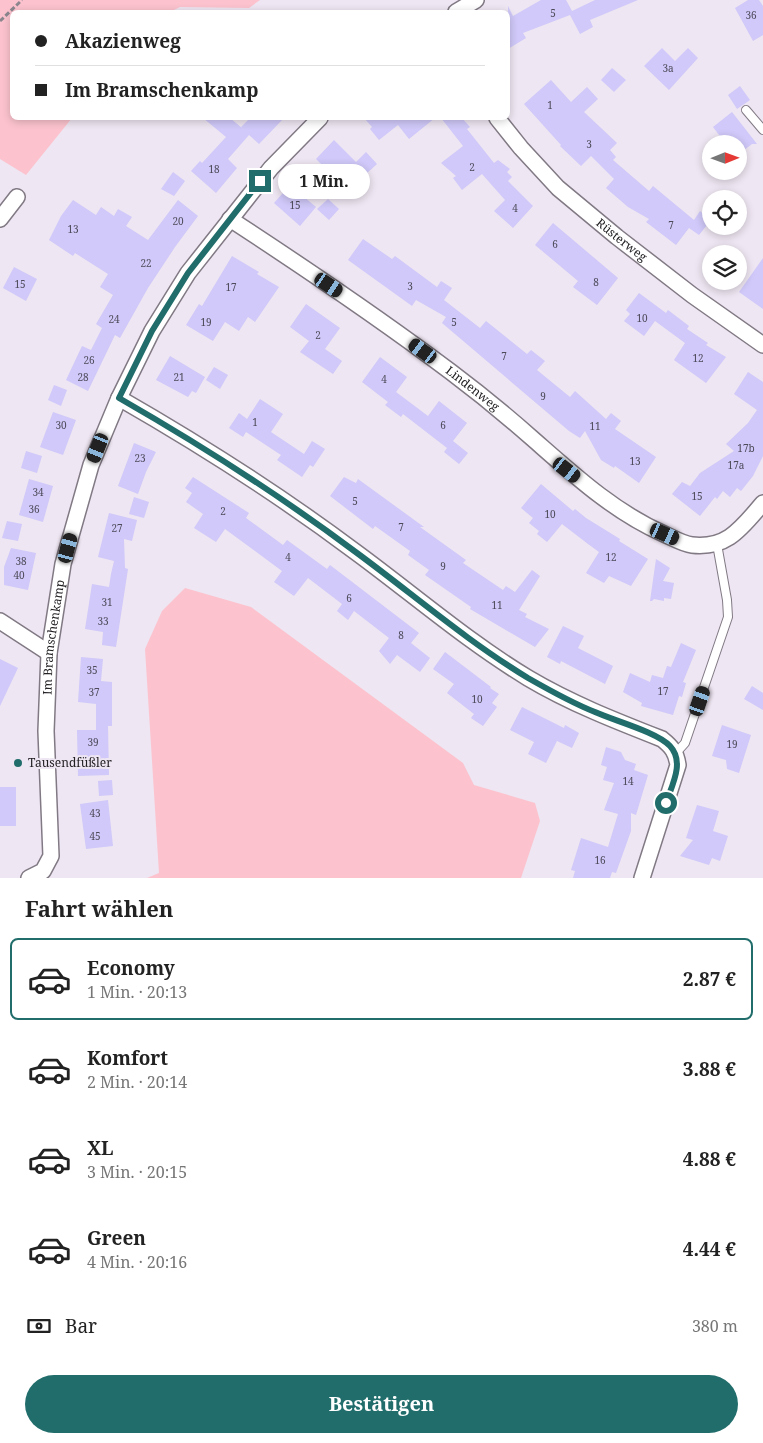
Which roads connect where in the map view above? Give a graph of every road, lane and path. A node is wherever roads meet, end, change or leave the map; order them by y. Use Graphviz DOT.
graph roads {
  1 [pos="22,0"];
  2 [pos="476,0"];
  3 [pos="12,10"];
  4 [pos="459,10"];
  5 [pos="10,12"];
  6 [pos="0,22"];
  7 [pos="746,110"];
  8 [pos="318,120"];
  9 [pos="499,120"];
  10 [pos="762,127"];
  11 [pos="17,197"];
  12 [pos="0,219"];
  13 [pos="230,219"];
  14 [pos="763,345"];
  15 [pos="119,398"];
  16 [pos="763,503"];
  17 [pos="717,544"];
  18 [pos="0,621"];
  19 [pos="49,652"];
  20 [pos="676,753"];
  21 [pos="36,874"];
  22 [pos="642,878"];
  1 -- 3 [label="path"];
  2 -- 4 [label="street"];
  5 -- 6 [label="path"];
  7 -- 10 [label="lane"];
  8 -- 13 [label="street, Im Bramschenkamp"];
  9 -- 14 [label="street, Rüsterweg"];
  11 -- 12 [label="street"];
  13 -- 15 [label="street, Im Bramschenkamp"];
  13 -- 17 [label="street, Lindenweg"];
  15 -- 19 [label="street, Im Bramschenkamp"];
  15 -- 20 [label="street"];
  16 -- 17 [label="street, Lindenweg"];
  17 -- 20 [label="lane"];
  18 -- 19 [label="street"];
  19 -- 21 [label="street, Im Bramschenkamp"];
  20 -- 22 [label="street"];
}
